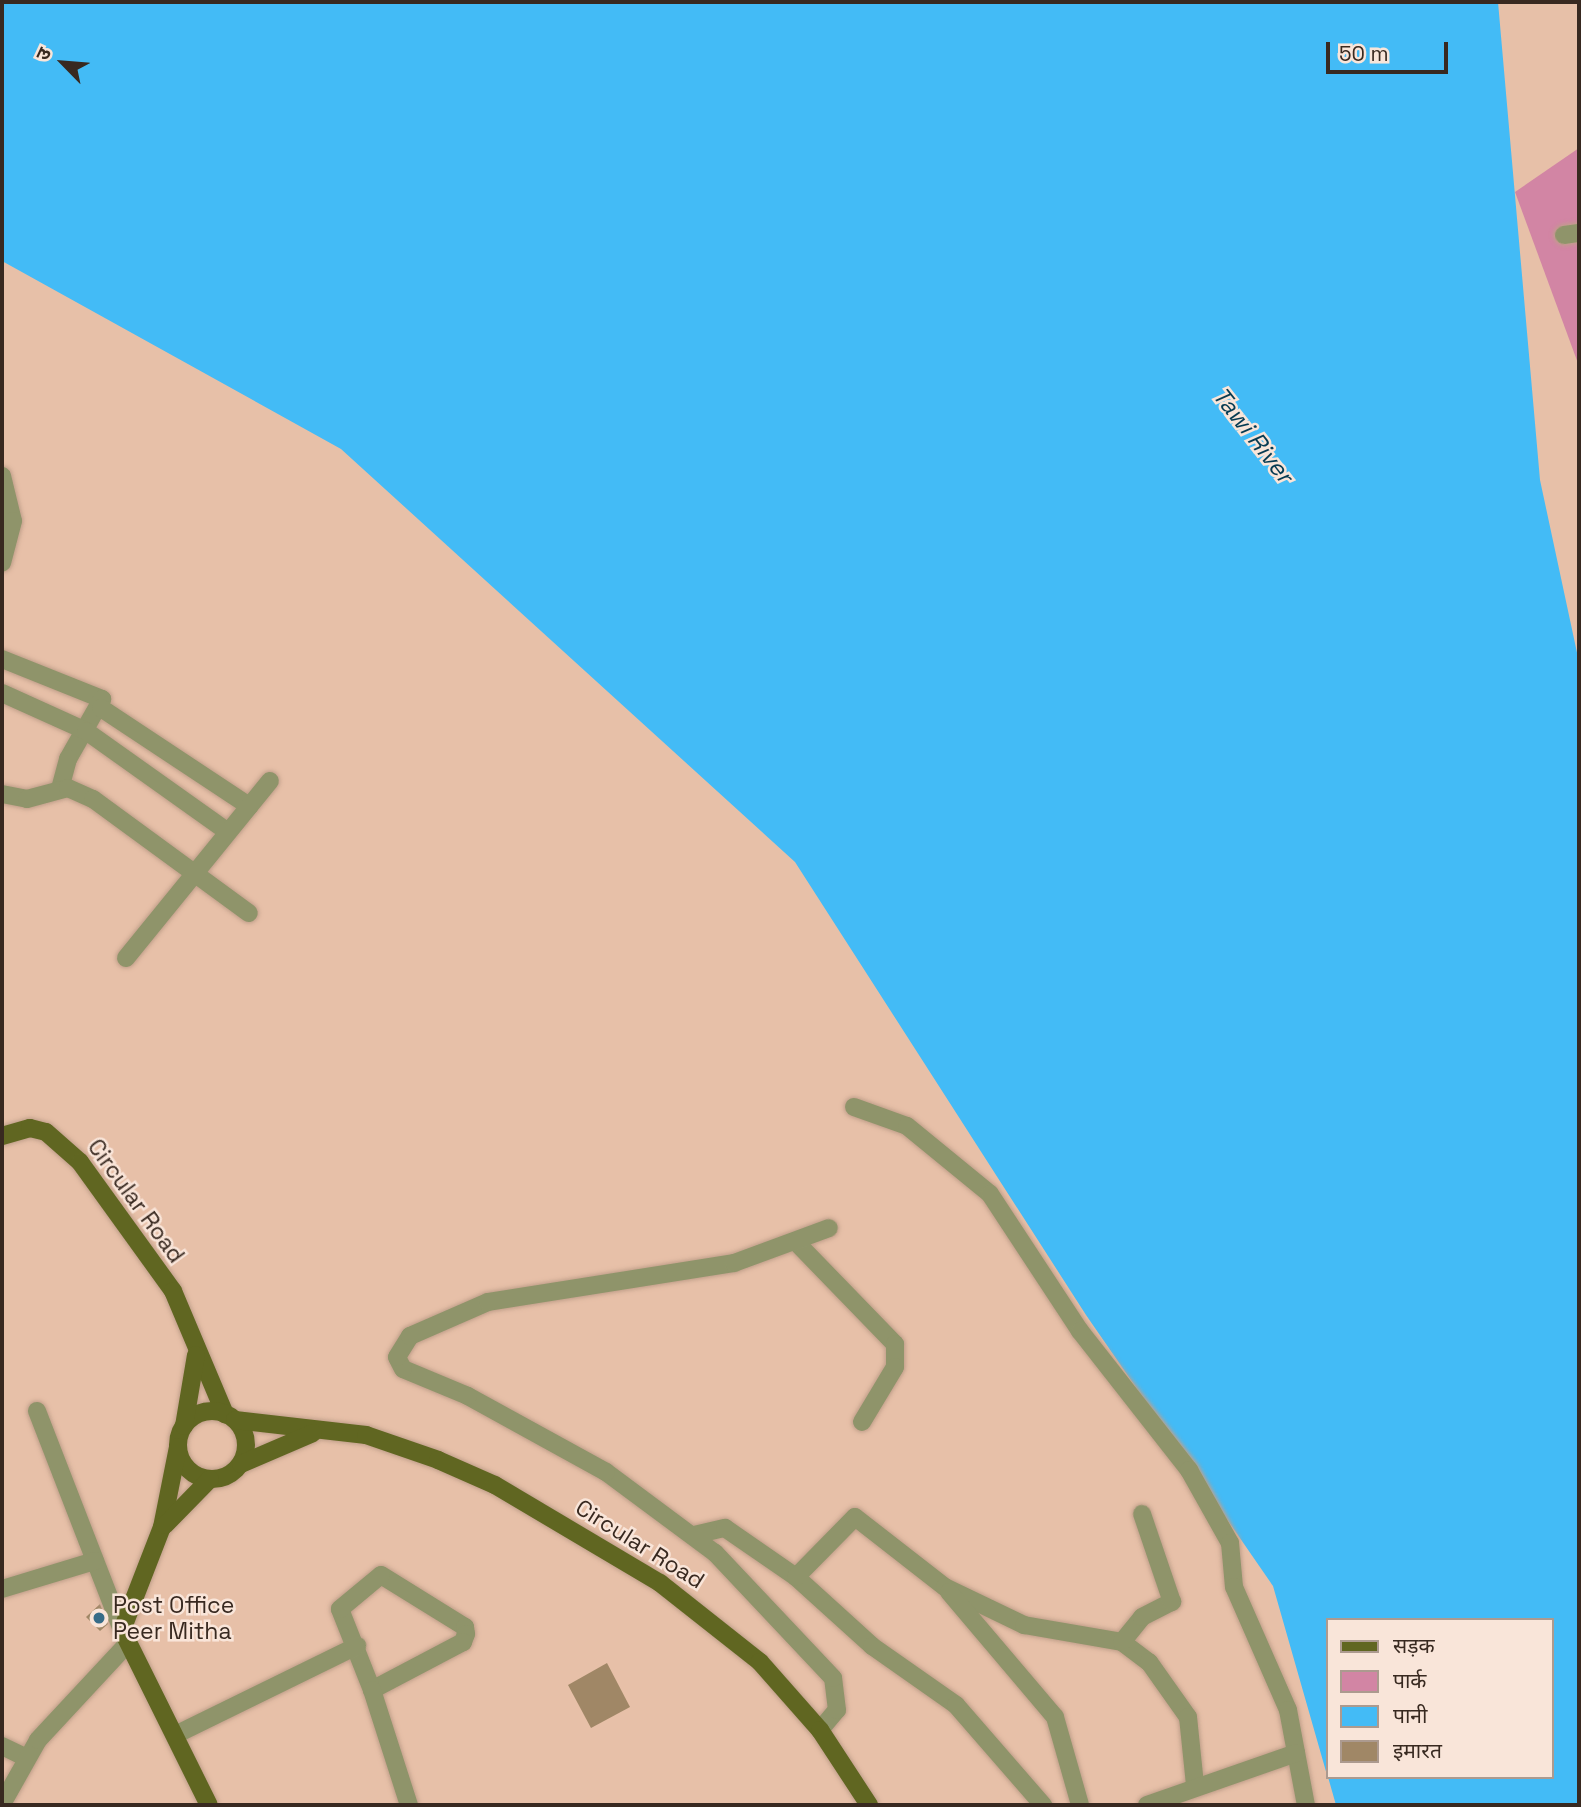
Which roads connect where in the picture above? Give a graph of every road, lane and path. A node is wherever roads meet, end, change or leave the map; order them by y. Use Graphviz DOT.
graph roads {
  1 [pos="2,476"];
  2 [pos="2,564"];
  3 [pos="2,659"];
  4 [pos="2,693"];
  5 [pos="101,708"];
  6 [pos="86,731"];
  7 [pos="270,780"];
  8 [pos="60,789"];
  9 [pos="2,794"];
  10 [pos="249,806"];
  11 [pos="228,831"];
  12 [pos="195,872"];
  13 [pos="249,913"];
  14 [pos="126,958"];
  15 [pos="854,1107"];
  16 [pos="2,1136"];
  17 [pos="829,1228"];
  18 [pos="797,1243"];
  19 [pos="197,1348"];
  20 [pos="37,1411"];
  21 [pos="230,1417"];
  22 [pos="862,1422"];
  23 [pos="184,1426"];
  24 [pos="313,1433"];
  25 [pos="178,1447"];
  26 [pos="241,1464"];
  27 [pos="209,1479"];
  28 [pos="1142,1514"];
  29 [pos="162,1527"];
  30 [pos="694,1535"];
  31 [pos="95,1562"];
  32 [pos="796,1577"];
  33 [pos="944,1587"];
  34 [pos="2,1589"];
  35 [pos="125,1636"];
  36 [pos="1122,1643"];
  37 [pos="357,1646"];
  38 [pos="372,1689"];
  39 [pos="820,1730"];
  40 [pos="175,1735"];
  41 [pos="2,1745"];
  42 [pos="1296,1753"];
  43 [pos="25,1757"];
  44 [pos="1195,1785"];
  45 [pos="2,1804"];
  46 [pos="209,1805"];
  47 [pos="409,1805"];
  48 [pos="869,1805"];
  49 [pos="1043,1805"];
  50 [pos="1080,1805"];
  51 [pos="1147,1805"];
  52 [pos="1306,1805"];
  1 -- 2 [label="street"];
  3 -- 5 [label="street"];
  4 -- 6 [label="street"];
  5 -- 6 [label="street"];
  5 -- 10 [label="street"];
  6 -- 8 [label="street"];
  6 -- 11 [label="street"];
  7 -- 10 [label="street"];
  8 -- 9 [label="street"];
  8 -- 12 [label="street"];
  10 -- 11 [label="street"];
  11 -- 12 [label="street"];
  12 -- 13 [label="street"];
  12 -- 14 [label="street"];
  15 -- 42 [label="street"];
  16 -- 19 [label="main road, Circular Road"];
  17 -- 18 [label="street"];
  18 -- 22 [label="street"];
  18 -- 30 [label="street"];
  19 -- 21 [label="main road, Circular Road"];
  19 -- 23 [label="main road"];
  20 -- 31 [label="street"];
  21 -- 23 [label="main road"];
  21 -- 24 [label="main road, Circular Road"];
  21 -- 26 [label="main road"];
  23 -- 25 [label="main road"];
  24 -- 26 [label="main road"];
  24 -- 39 [label="main road, Circular Road"];
  25 -- 27 [label="main road"];
  25 -- 29 [label="main road"];
  26 -- 27 [label="main road"];
  27 -- 29 [label="main road"];
  28 -- 36 [label="street"];
  29 -- 35 [label="main road"];
  30 -- 32 [label="street"];
  30 -- 39 [label="street"];
  31 -- 34 [label="street"];
  31 -- 35 [label="street"];
  32 -- 33 [label="street"];
  32 -- 49 [label="street"];
  33 -- 36 [label="street"];
  33 -- 50 [label="street"];
  35 -- 40 [label="main road"];
  35 -- 43 [label="street"];
  36 -- 44 [label="street"];
  37 -- 38 [label="street"];
  37 -- 38 [label="street"];
  37 -- 40 [label="street"];
  38 -- 47 [label="street"];
  39 -- 48 [label="main road, Circular Road"];
  40 -- 46 [label="main road"];
  41 -- 43 [label="street"];
  42 -- 44 [label="street"];
  42 -- 52 [label="street"];
  43 -- 45 [label="street"];
  44 -- 51 [label="street"];
}
